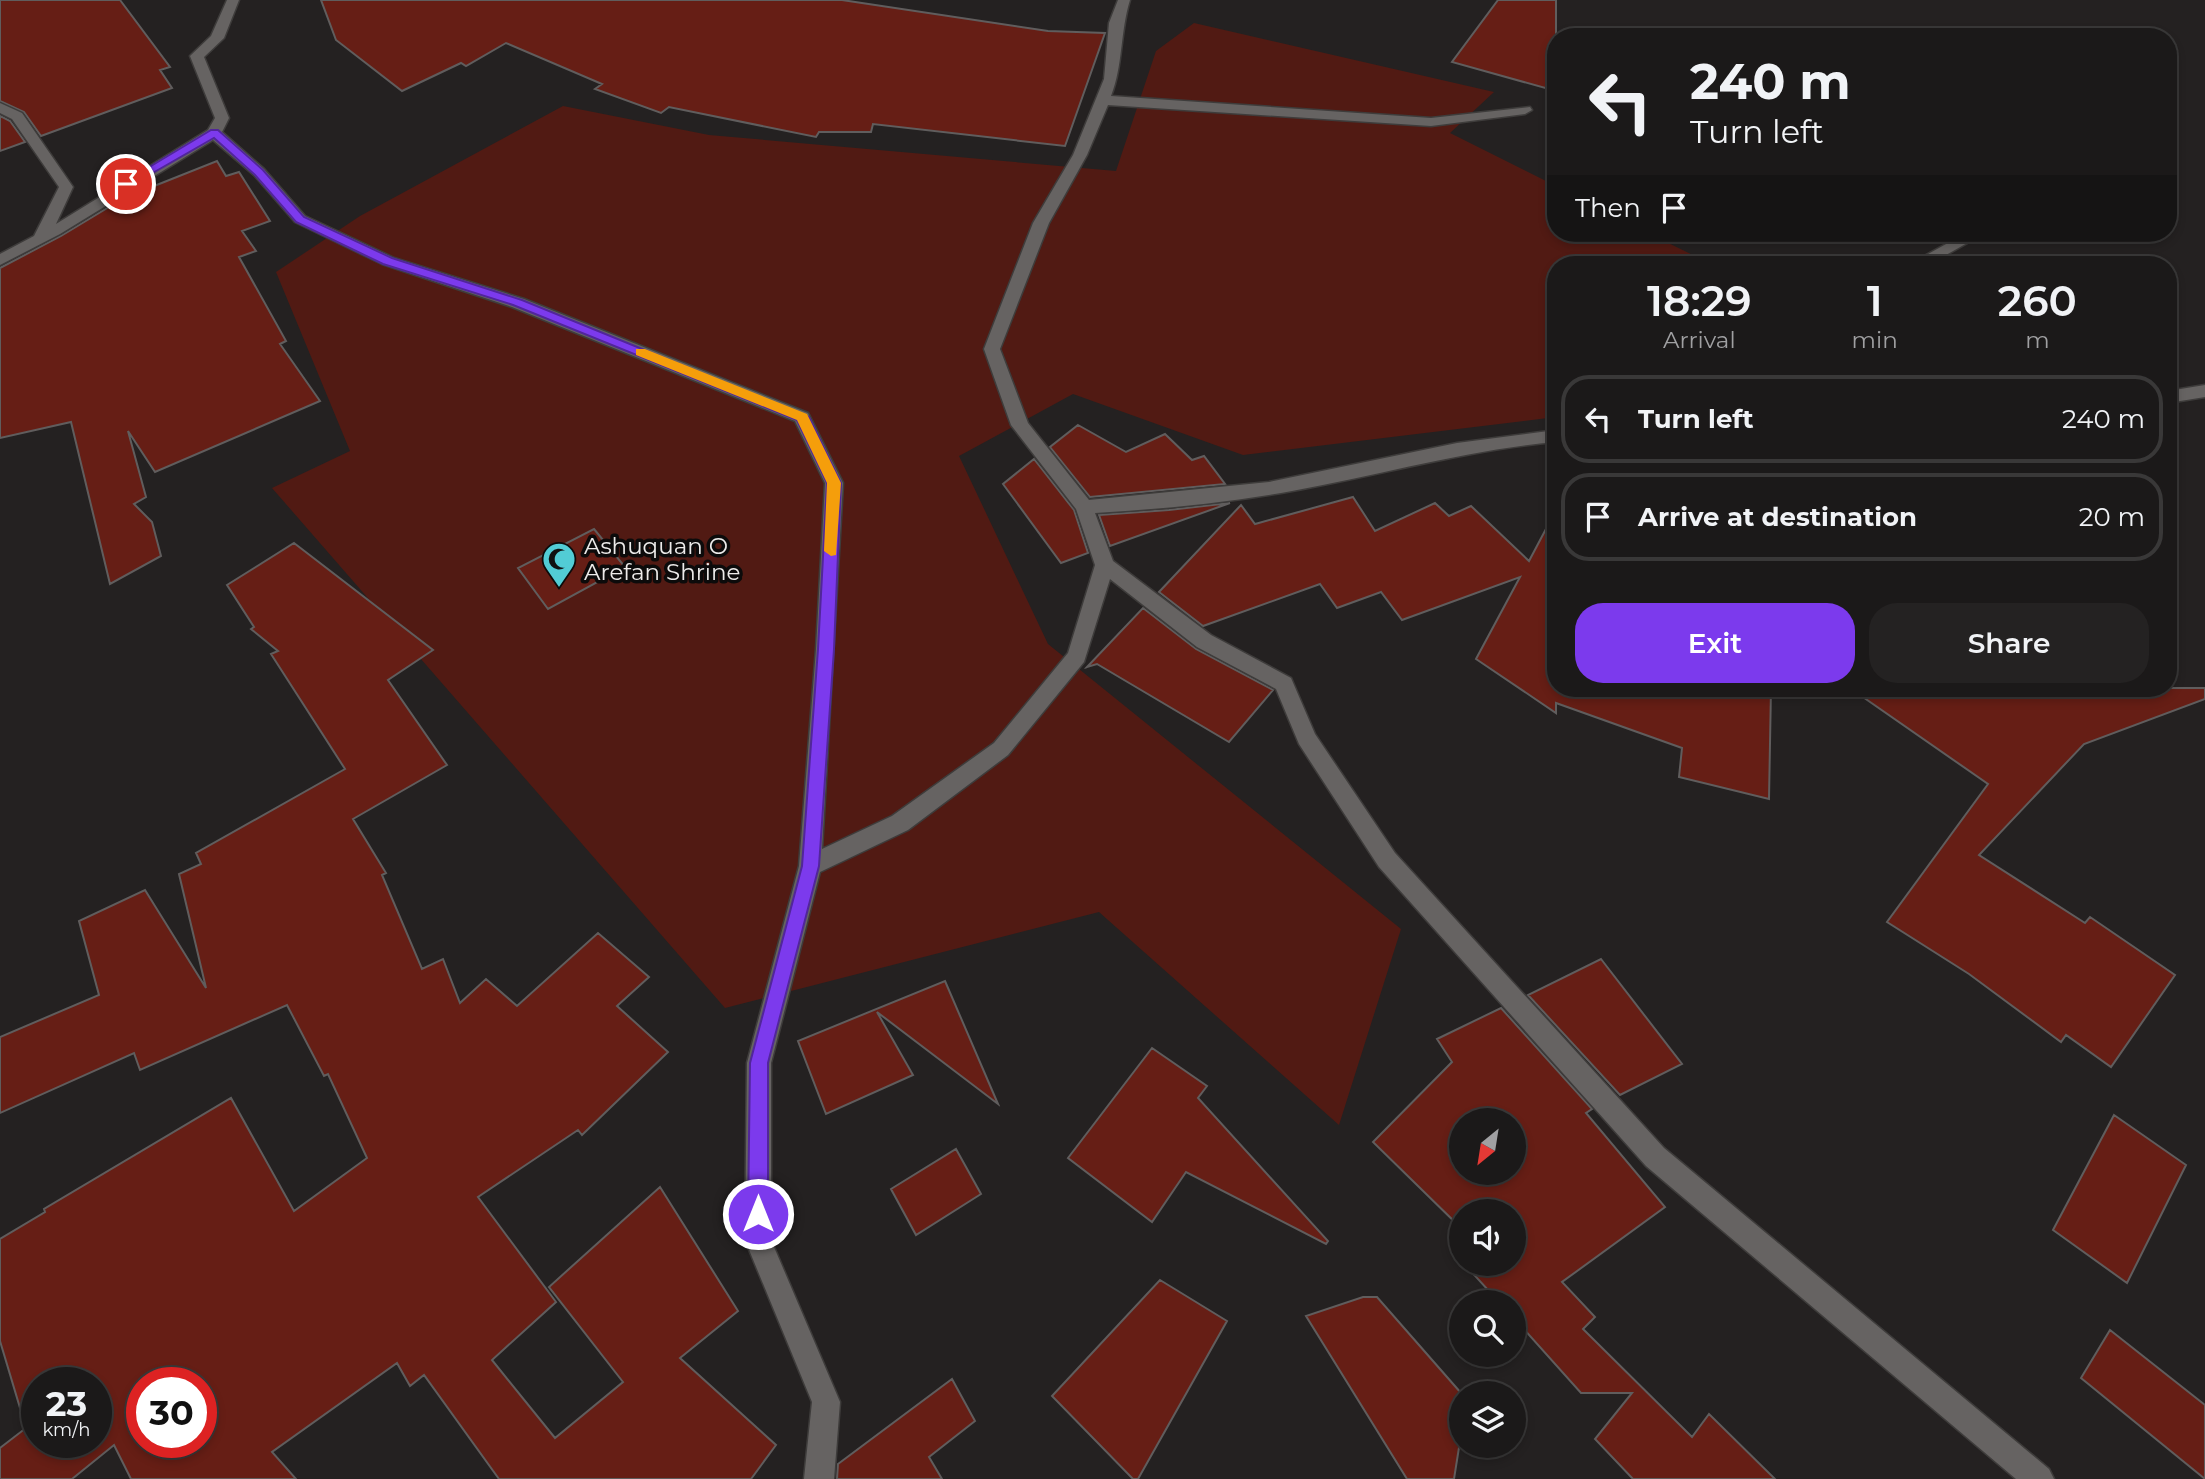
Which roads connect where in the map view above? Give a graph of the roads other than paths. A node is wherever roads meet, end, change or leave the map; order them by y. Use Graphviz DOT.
graph roads {
  1 [pos="233,0"];
  2 [pos="1124,0"];
  3 [pos="1101,100"];
  4 [pos="0,107"];
  5 [pos="1525,110"];
  6 [pos="215,133"];
  7 [pos="40,240"];
  8 [pos="1960,242"];
  9 [pos="1933,256"];
  10 [pos="0,260"];
  11 [pos="2205,391"];
  12 [pos="2177,396"];
  13 [pos="1547,436"];
  14 [pos="1084,506"];
  15 [pos="1105,565"];
  16 [pos="810,866"];
  17 [pos="819,1479"];
  18 [pos="2039,1479"];
  1 -- 6 [label="street"];
  2 -- 3 [label="street"];
  3 -- 5 [label="street"];
  3 -- 14 [label="street"];
  4 -- 7 [label="street"];
  6 -- 7 [label="street"];
  6 -- 16 [label="street"];
  7 -- 10 [label="street"];
  8 -- 9 [label="street"];
  11 -- 12 [label="street"];
  13 -- 14 [label="street"];
  14 -- 15 [label="street"];
  15 -- 16 [label="street"];
  15 -- 18 [label="street"];
  16 -- 17 [label="street"];
}
